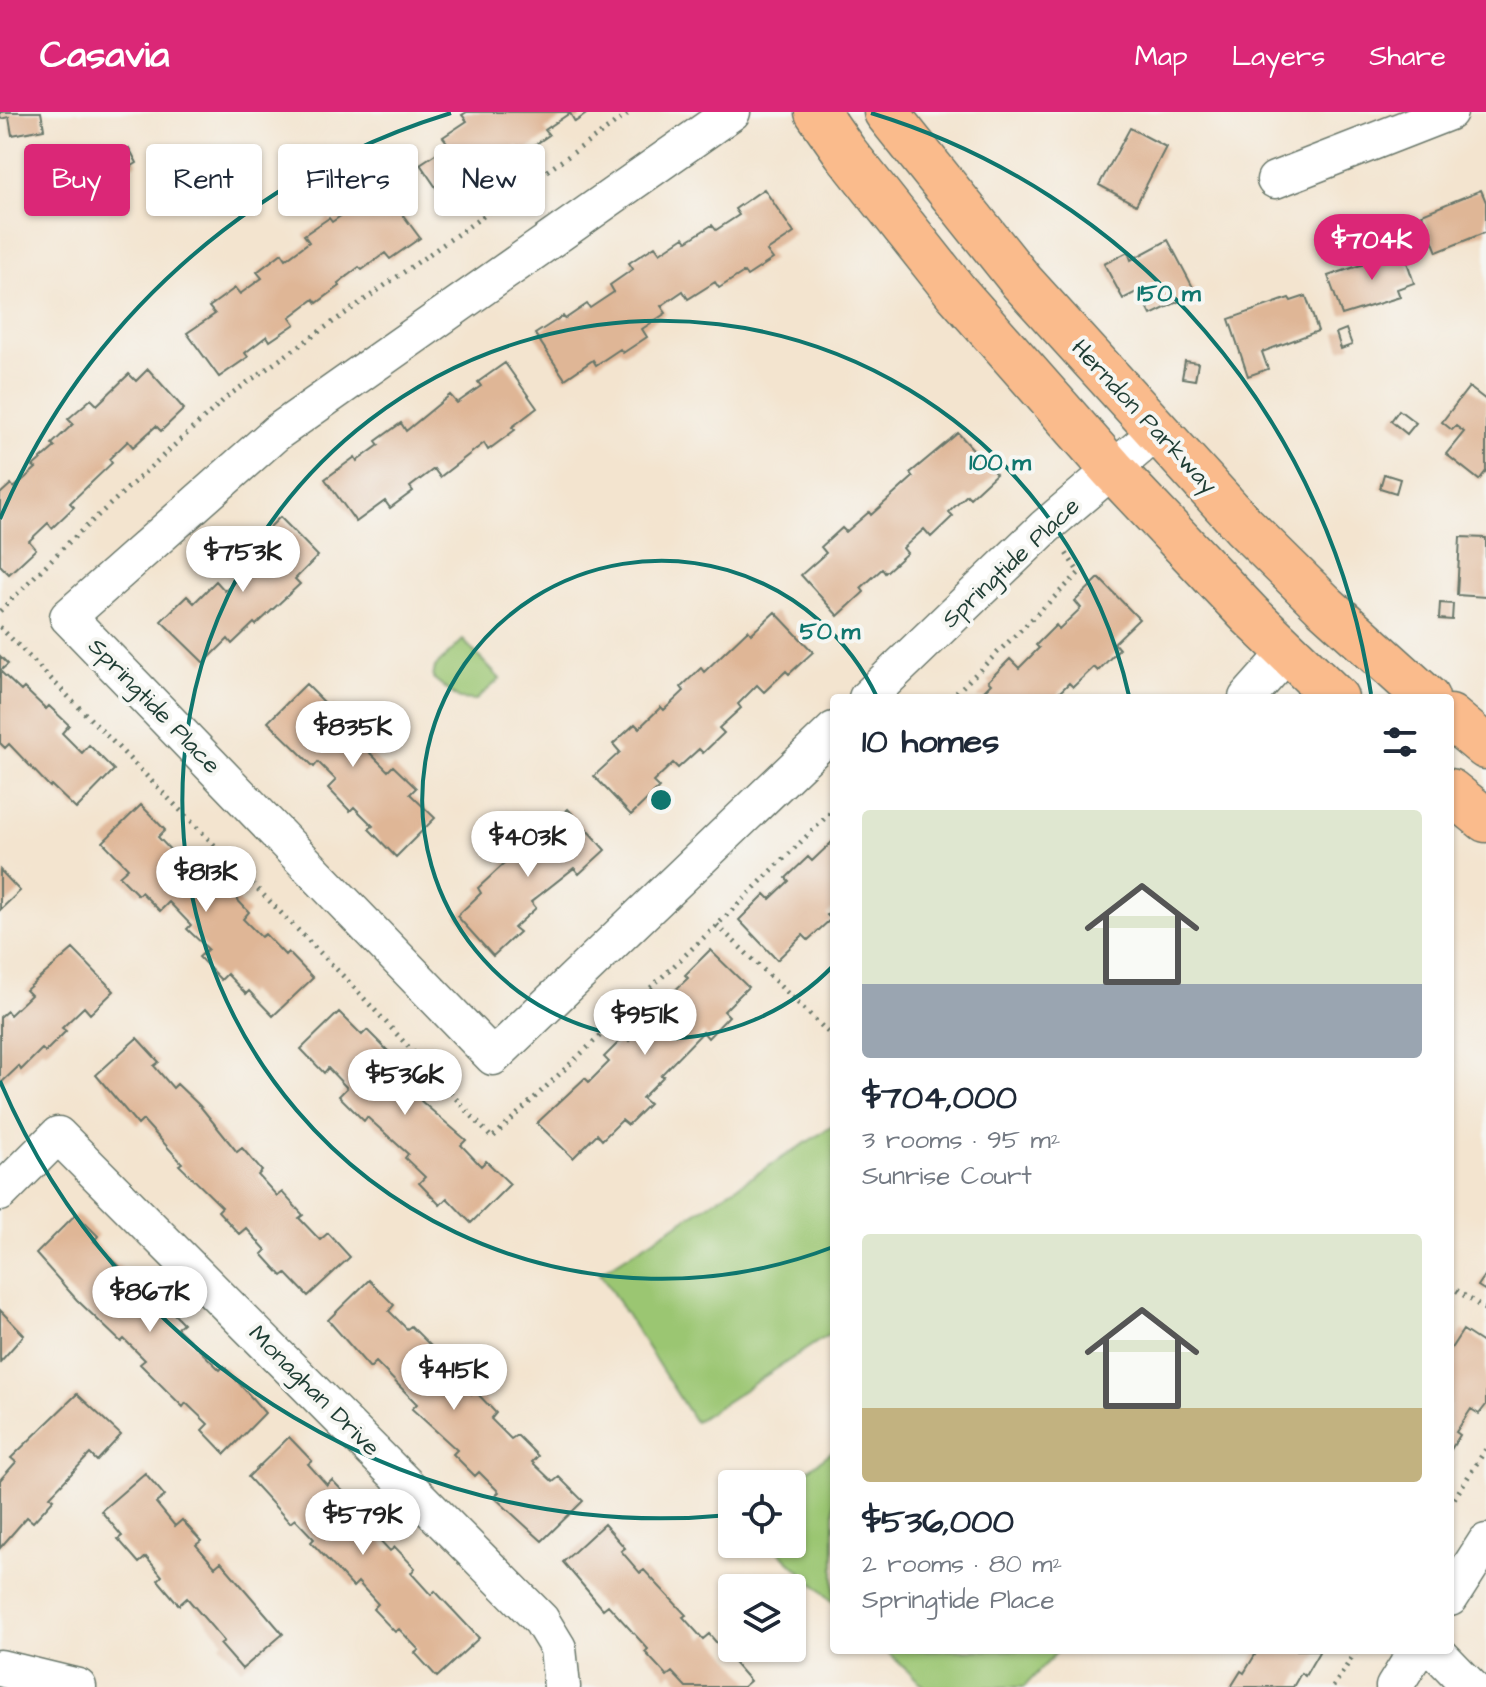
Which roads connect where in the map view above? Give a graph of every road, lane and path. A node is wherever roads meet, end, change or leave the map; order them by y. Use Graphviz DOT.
graph roads {
  1 [pos="631,112"];
  2 [pos="732,112"];
  3 [pos="817,112"];
  4 [pos="886,112"];
  5 [pos="1449,112"];
  6 [pos="1275,180"];
  7 [pos="1158,431"];
  8 [pos="1112,469"];
  9 [pos="1073,543"];
  10 [pos="0,611"];
  11 [pos="1288,652"];
  12 [pos="871,694"];
  13 [pos="955,694"];
  14 [pos="1251,694"];
  15 [pos="1332,694"];
  16 [pos="1422,694"];
  17 [pos="1454,720"];
  18 [pos="830,734"];
  19 [pos="1486,747"];
  20 [pos="1454,794"];
  21 [pos="830,813"];
  22 [pos="1486,820"];
  23 [pos="830,1034"];
  24 [pos="0,1193"];
  25 [pos="1454,1289"];
  26 [pos="1486,1310"];
  27 [pos="1486,1449"];
  28 [pos="1454,1499"];
  29 [pos="1486,1542"];
  30 [pos="1454,1592"];
  31 [pos="1354,1654"];
  32 [pos="1415,1654"];
  33 [pos="1439,1654"];
  34 [pos="0,1668"];
  35 [pos="78,1687"];
  36 [pos="562,1687"];
  37 [pos="1333,1687"];
  38 [pos="1394,1687"];
  39 [pos="1471,1687"];
  1 -- 10 [label="path"];
  2 -- 18 [label="street, Springtide Place"];
  3 -- 8 [label="main road"];
  4 -- 7 [label="main road, Herndon Parkway"];
  5 -- 6 [label="street"];
  7 -- 8 [label="street, Springtide Place"];
  7 -- 16 [label="main road, Herndon Parkway"];
  8 -- 11 [label="main road"];
  8 -- 12 [label="street, Springtide Place"];
  9 -- 13 [label="path"];
  11 -- 14 [label="street"];
  11 -- 15 [label="main road"];
  17 -- 19 [label="main road"];
  20 -- 22 [label="main road"];
  21 -- 23 [label="path"];
  24 -- 36 [label="street, Monaghan Drive"];
  25 -- 26 [label="path"];
  27 -- 28 [label="path"];
  29 -- 30 [label="street"];
  31 -- 37 [label="path"];
  32 -- 38 [label="street"];
  33 -- 39 [label="street"];
  34 -- 35 [label="street"];
}
